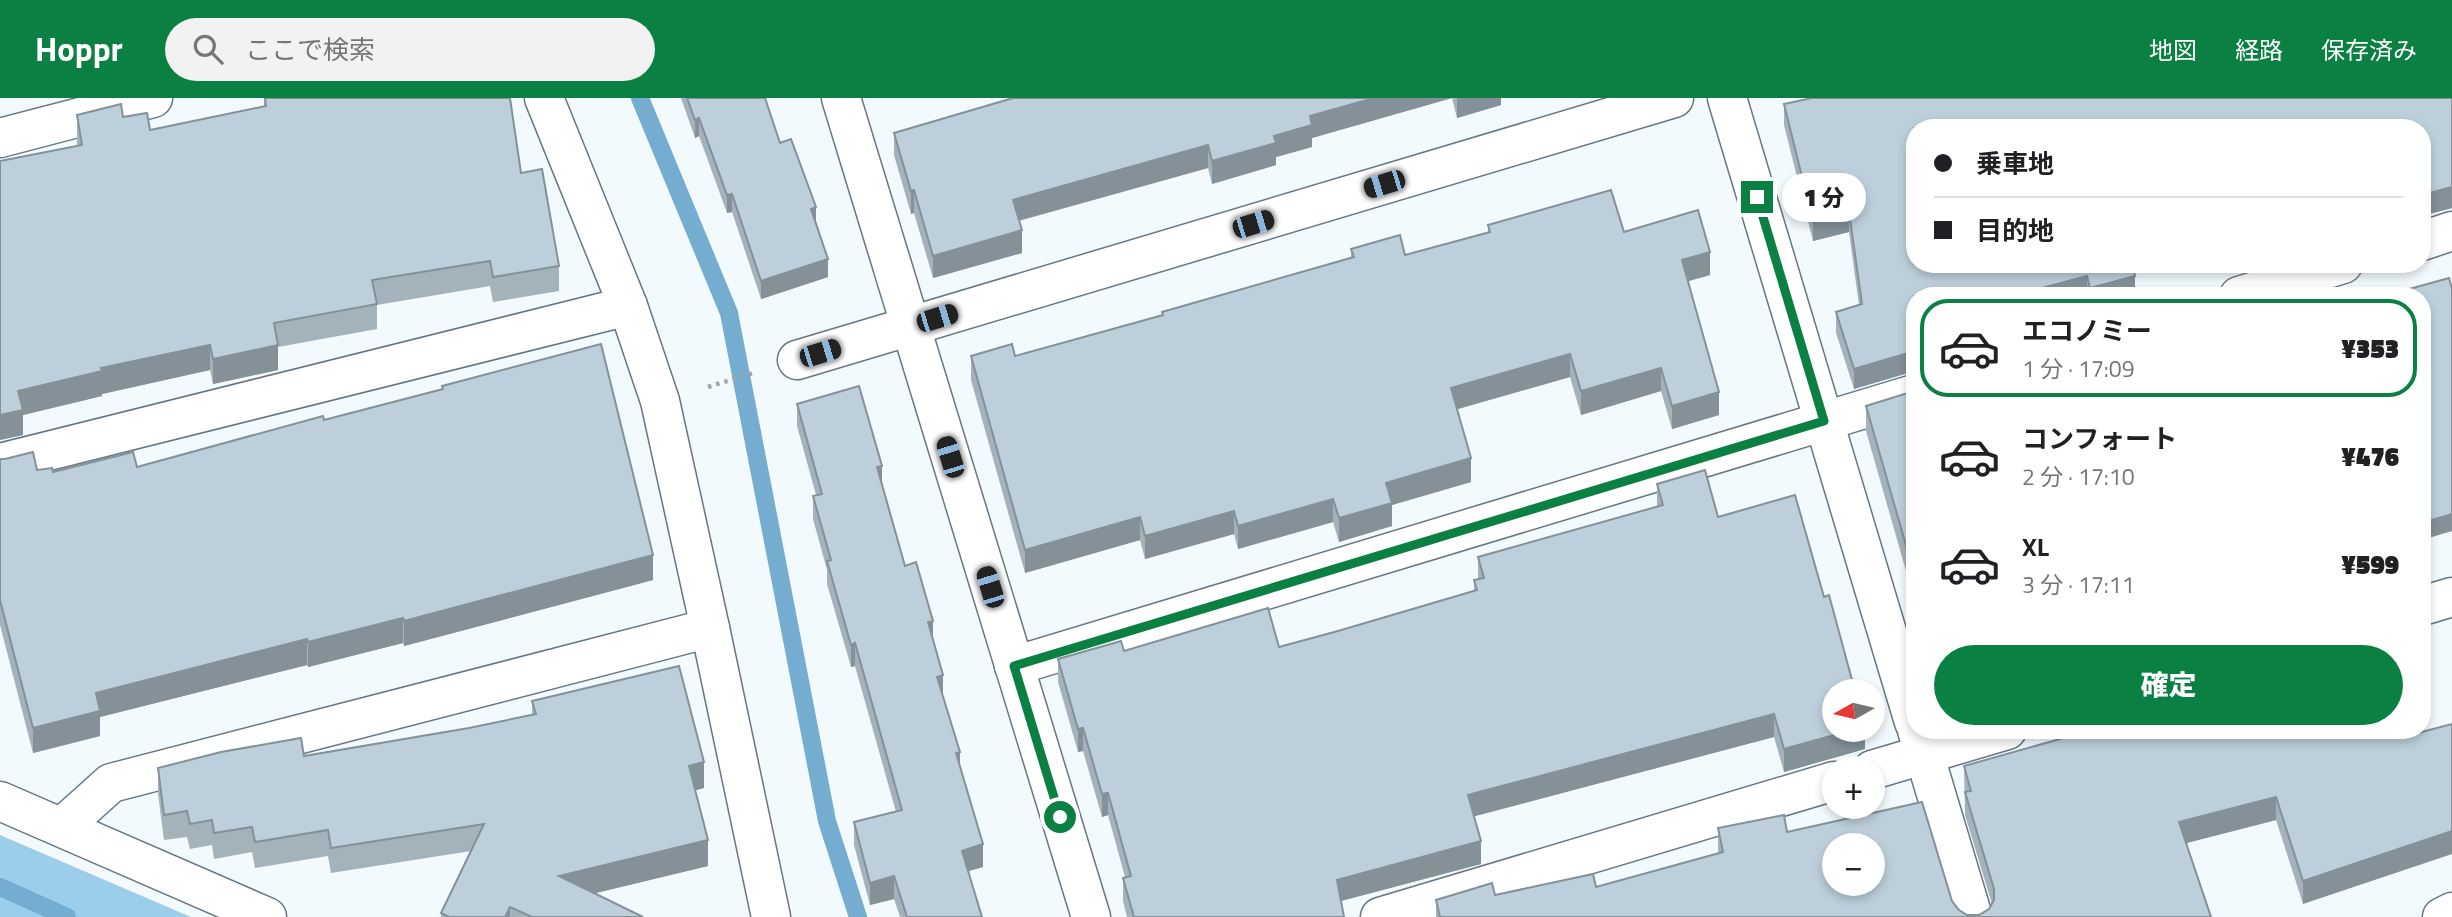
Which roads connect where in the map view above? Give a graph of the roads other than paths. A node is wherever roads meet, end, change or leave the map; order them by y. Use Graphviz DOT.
graph roads {
  1 [pos="153,98"];
  2 [pos="544,98"];
  3 [pos="841,98"];
  4 [pos="1674,98"];
  5 [pos="1727,98"];
  6 [pos="0,138"];
  7 [pos="2452,232"];
  8 [pos="2431,238"];
  9 [pos="2314,273"];
  10 [pos="2268,287"];
  11 [pos="628,306"];
  12 [pos="911,326"];
  13 [pos="797,360"];
  14 [pos="1906,396"];
  15 [pos="1824,421"];
  16 [pos="0,463"];
  17 [pos="2452,597"];
  18 [pos="2431,603"];
  19 [pos="710,628"];
  20 [pos="1014,666"];
  21 [pos="1906,692"];
  22 [pos="1914,739"];
  23 [pos="1920,739"];
  24 [pos="1885,760"];
  25 [pos="1822,786"];
  26 [pos="0,801"];
  27 [pos="62,827"];
  28 [pos="2452,912"];
  29 [pos="267,917"];
  30 [pos="771,917"];
  31 [pos="1091,917"];
  32 [pos="1380,917"];
  33 [pos="1973,917"];
  34 [pos="2442,917"];
  1 -- 6 [label="street"];
  2 -- 11 [label="street"];
  3 -- 12 [label="street"];
  4 -- 12 [label="street"];
  5 -- 15 [label="street"];
  7 -- 8 [label="street"];
  9 -- 10 [label="street"];
  11 -- 16 [label="street"];
  11 -- 19 [label="street"];
  12 -- 13 [label="street"];
  12 -- 20 [label="street"];
  14 -- 15 [label="street"];
  15 -- 20 [label="street"];
  15 -- 21 [label="street"];
  17 -- 18 [label="street"];
  19 -- 27 [label="street"];
  19 -- 30 [label="street"];
  20 -- 31 [label="street"];
  22 -- 24 [label="street"];
  23 -- 33 [label="street"];
  25 -- 32 [label="street"];
  26 -- 27 [label="street"];
  27 -- 29 [label="street"];
  28 -- 34 [label="street"];
}
